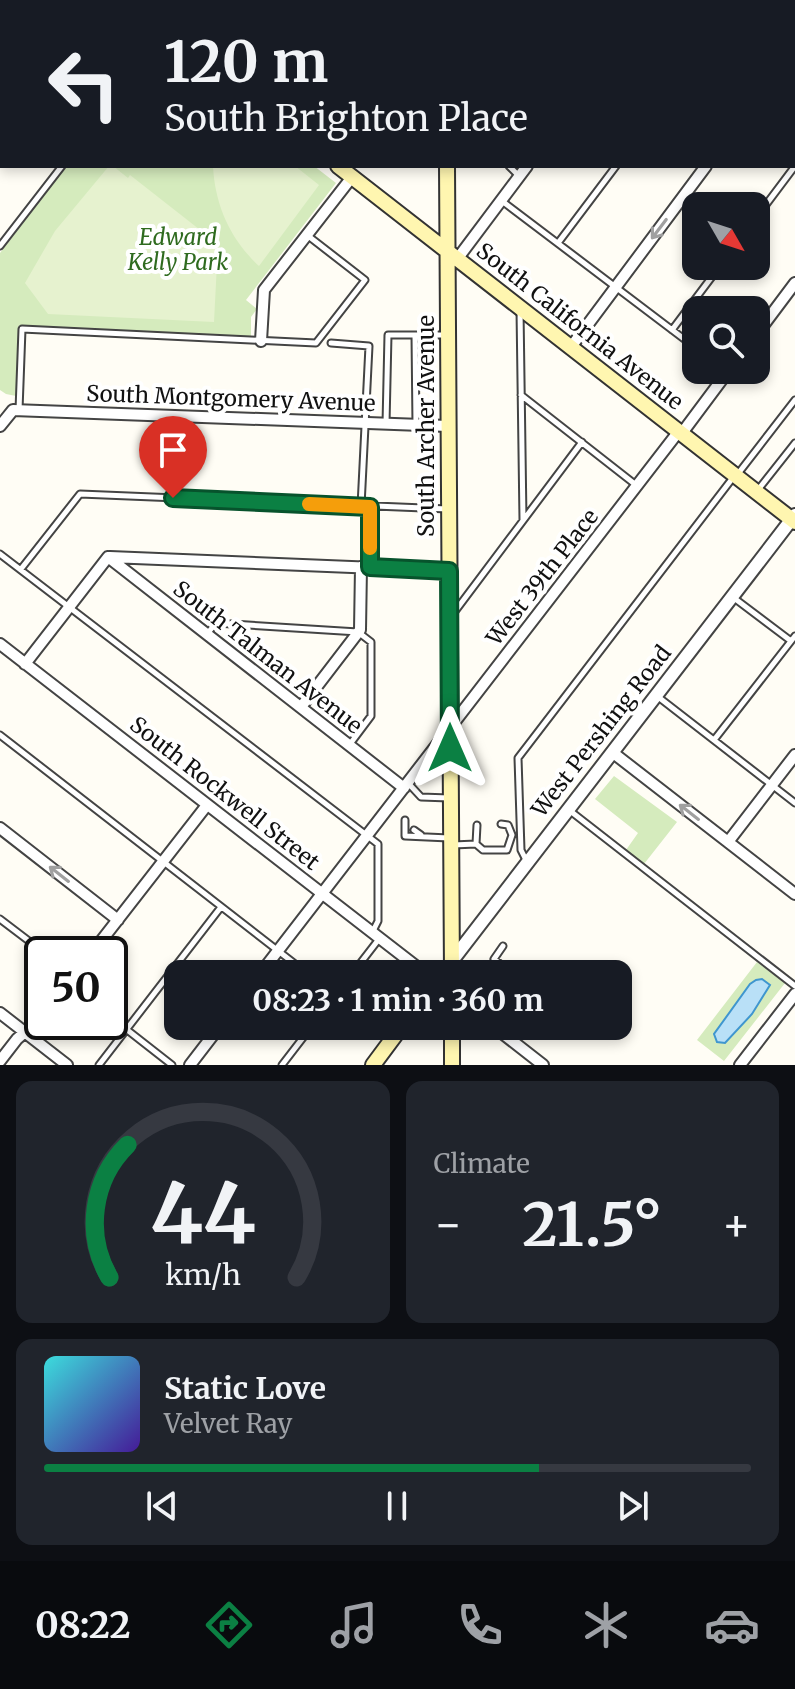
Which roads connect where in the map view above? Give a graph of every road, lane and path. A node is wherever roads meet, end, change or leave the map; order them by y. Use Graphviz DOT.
graph roads {
  1 [pos="60,168"];
  2 [pos="341,168"];
  3 [pos="447,168"];
  4 [pos="511,168"];
  5 [pos="525,168"];
  6 [pos="614,168"];
  7 [pos="705,168"];
  8 [pos="794,168"];
  9 [pos="519,176"];
  10 [pos="352,177"];
  11 [pos="770,199"];
  12 [pos="501,200"];
  13 [pos="306,235"];
  14 [pos="558,243"];
  15 [pos="0,246"];
  16 [pos="453,254"];
  17 [pos="710,280"];
  18 [pos="795,283"];
  19 [pos="616,287"];
  20 [pos="520,307"];
  21 [pos="770,316"];
  22 [pos="672,330"];
  23 [pos="415,335"];
  24 [pos="448,335"];
  25 [pos="682,338"];
  26 [pos="261,341"];
  27 [pos="331,343"];
  28 [pos="571,347"];
  29 [pos="718,384"];
  30 [pos="520,394"];
  31 [pos="795,400"];
  32 [pos="16,410"];
  33 [pos="365,423"];
  34 [pos="386,424"];
  35 [pos="416,425"];
  36 [pos="0,426"];
  37 [pos="448,426"];
  38 [pos="680,432"];
  39 [pos="582,442"];
  40 [pos="795,443"];
  41 [pos="736,476"];
  42 [pos="637,485"];
  43 [pos="756,492"];
  44 [pos="361,506"];
  45 [pos="370,507"];
  46 [pos="449,509"];
  47 [pos="794,518"];
  48 [pos="523,521"];
  49 [pos="0,554"];
  50 [pos="108,557"];
  51 [pos="365,567"];
  52 [pos="21,569"];
  53 [pos="449,571"];
  54 [pos="732,596"];
  55 [pos="69,607"];
  56 [pos="449,619"];
  57 [pos="358,632"];
  58 [pos="207,634"];
  59 [pos="793,638"];
  60 [pos="0,644"];
  61 [pos="25,664"];
  62 [pos="656,696"];
  63 [pos="301,707"];
  64 [pos="450,730"];
  65 [pos="0,735"];
  66 [pos="714,740"];
  67 [pos="349,745"];
  68 [pos="612,752"];
  69 [pos="795,755"];
  70 [pos="406,785"];
  71 [pos="772,785"];
  72 [pos="450,799"];
  73 [pos="795,803"];
  74 [pos="207,805"];
  75 [pos="568,810"];
  76 [pos="405,820"];
  77 [pos="501,824"];
  78 [pos="477,825"];
  79 [pos="0,828"];
  80 [pos="367,836"];
  81 [pos="450,841"];
  82 [pos="728,842"];
  83 [pos="476,844"];
  84 [pos="163,862"];
  85 [pos="527,863"];
  86 [pos="322,894"];
  87 [pos="795,894"];
  88 [pos="221,907"];
  89 [pos="0,919"];
  90 [pos="118,920"];
  91 [pos="376,935"];
  92 [pos="105,936"];
  93 [pos="24,937"];
  94 [pos="503,946"];
  95 [pos="278,951"];
  96 [pos="271,960"];
  97 [pos="290,960"];
  98 [pos="361,960"];
  99 [pos="408,960"];
  100 [pos="448,960"];
  101 [pos="455,960"];
  102 [pos="495,960"];
  103 [pos="795,986"];
  104 [pos="795,994"];
  105 [pos="0,1013"];
  106 [pos="128,1026"];
  107 [pos="24,1031"];
  108 [pos="128,1031"];
  109 [pos="24,1034"];
  110 [pos="36,1040"];
  111 [pos="118,1040"];
  112 [pos="209,1040"];
  113 [pos="301,1040"];
  114 [pos="392,1040"];
  115 [pos="452,1040"];
  116 [pos="508,1040"];
  117 [pos="529,1060"];
  118 [pos="0,1061"];
  119 [pos="376,1064"];
  120 [pos="67,1065"];
  121 [pos="99,1065"];
  122 [pos="172,1065"];
  123 [pos="190,1065"];
  124 [pos="282,1065"];
  125 [pos="452,1065"];
  126 [pos="543,1065"];
  127 [pos="740,1065"];
  1 -- 15 [label="lane"];
  2 -- 10 [label="main road, South California Avenue"];
  3 -- 16 [label="main road, South Archer Avenue"];
  4 -- 9 [label="lane"];
  5 -- 9 [label="street"];
  6 -- 14 [label="lane"];
  7 -- 19 [label="street, one-way"];
  8 -- 11 [label="lane"];
  9 -- 12 [label="street"];
  10 -- 13 [label="street"];
  10 -- 16 [label="main road, South California Avenue"];
  12 -- 14 [label="lane"];
  12 -- 16 [label="street"];
  13 -- 26 [label="street"];
  13 -- 26 [label="lane"];
  14 -- 19 [label="lane"];
  16 -- 20 [label="main road, South California Avenue"];
  16 -- 24 [label="main road, South Archer Avenue"];
  17 -- 22 [label="lane"];
  18 -- 21 [label="street"];
  19 -- 22 [label="lane"];
  19 -- 28 [label="street"];
  20 -- 28 [label="main road, South California Avenue"];
  20 -- 30 [label="lane"];
  22 -- 25 [label="lane"];
  23 -- 24 [label="lane"];
  23 -- 34 [label="lane"];
  23 -- 35 [label="lane"];
  24 -- 37 [label="main road, South Archer Avenue"];
  26 -- 32 [label="lane"];
  27 -- 33 [label="lane"];
  28 -- 38 [label="main road, South California Avenue"];
  29 -- 38 [label="street, West 39th Place"];
  30 -- 39 [label="lane"];
  30 -- 48 [label="lane"];
  31 -- 41 [label="lane"];
  32 -- 33 [label="street, South Montgomery Avenue"];
  32 -- 36 [label="street"];
  33 -- 34 [label="street, South Montgomery Avenue"];
  33 -- 44 [label="lane"];
  34 -- 35 [label="street, South Montgomery Avenue"];
  35 -- 37 [label="street, South Montgomery Avenue"];
  37 -- 46 [label="main road, South Archer Avenue"];
  38 -- 41 [label="main road, South California Avenue"];
  38 -- 42 [label="street, West 39th Place"];
  39 -- 42 [label="lane"];
  39 -- 48 [label="lane"];
  40 -- 43 [label="lane"];
  41 -- 43 [label="main road, South California Avenue"];
  41 -- 85 [label="lane"];
  42 -- 64 [label="street, West 39th Place"];
  43 -- 47 [label="main road, South California Avenue"];
  44 -- 45 [label="lane"];
  44 -- 52 [label="lane"];
  45 -- 46 [label="lane"];
  45 -- 51 [label="lane"];
  46 -- 53 [label="main road, South Archer Avenue"];
  47 -- 54 [label="street, West Pershing Road"];
  48 -- 56 [label="lane"];
  49 -- 52 [label="lane"];
  50 -- 51 [label="street"];
  50 -- 55 [label="street"];
  50 -- 58 [label="street, South Talman Avenue"];
  51 -- 53 [label="street"];
  51 -- 57 [label="street"];
  52 -- 55 [label="lane"];
  53 -- 56 [label="main road, South Archer Avenue"];
  54 -- 59 [label="lane"];
  54 -- 62 [label="street, West Pershing Road"];
  55 -- 61 [label="street"];
  55 -- 80 [label="lane"];
  56 -- 64 [label="main road, South Archer Avenue"];
  57 -- 58 [label="lane"];
  57 -- 63 [label="street"];
  57 -- 67 [label="lane"];
  58 -- 63 [label="street, South Talman Avenue"];
  59 -- 66 [label="lane"];
  60 -- 61 [label="street, South Rockwell Street"];
  61 -- 74 [label="street, South Rockwell Street"];
  62 -- 66 [label="lane"];
  62 -- 68 [label="street, West Pershing Road"];
  63 -- 67 [label="street, South Talman Avenue"];
  64 -- 70 [label="street, West 39th Place"];
  64 -- 72 [label="main road, South Archer Avenue"];
  65 -- 84 [label="lane"];
  66 -- 71 [label="lane"];
  67 -- 70 [label="street, South Talman Avenue"];
  68 -- 75 [label="street, West Pershing Road"];
  82 -- 68 [label="street, one-way"];
  69 -- 71 [label="street"];
  70 -- 72 [label="lane"];
  70 -- 80 [label="street, West 39th Place"];
  71 -- 73 [label="lane"];
  71 -- 82 [label="street"];
  72 -- 81 [label="main road, South Archer Avenue"];
  74 -- 84 [label="street"];
  74 -- 86 [label="street, South Rockwell Street"];
  75 -- 85 [label="street, West Pershing Road"];
  75 -- 103 [label="lane"];
  76 -- 81 [label="lane"];
  77 -- 83 [label="lane"];
  78 -- 83 [label="lane"];
  90 -- 79 [label="street, one-way"];
  80 -- 86 [label="street, West 39th Place"];
  80 -- 91 [label="lane"];
  81 -- 83 [label="lane"];
  81 -- 100 [label="main road, South Archer Avenue"];
  82 -- 87 [label="street"];
  84 -- 88 [label="lane"];
  84 -- 90 [label="street"];
  85 -- 101 [label="street, West Pershing Road"];
  86 -- 91 [label="street, South Rockwell Street"];
  86 -- 95 [label="street, West 39th Place"];
  88 -- 95 [label="lane"];
  88 -- 106 [label="lane"];
  89 -- 93 [label="lane"];
  90 -- 92 [label="street"];
  91 -- 98 [label="lane"];
  91 -- 99 [label="street, South Rockwell Street"];
  94 -- 102 [label="lane"];
  95 -- 96 [label="street, West 39th Place"];
  95 -- 97 [label="lane"];
  104 -- 127 [label="street"];
  105 -- 107 [label="street"];
  108 -- 122 [label="lane"];
  109 -- 118 [label="street"];
  110 -- 120 [label="street"];
  111 -- 121 [label="lane"];
  112 -- 123 [label="street"];
  113 -- 124 [label="lane"];
  114 -- 119 [label="main road"];
  115 -- 125 [label="main road"];
  116 -- 117 [label="street"];
  117 -- 126 [label="street"];
}
